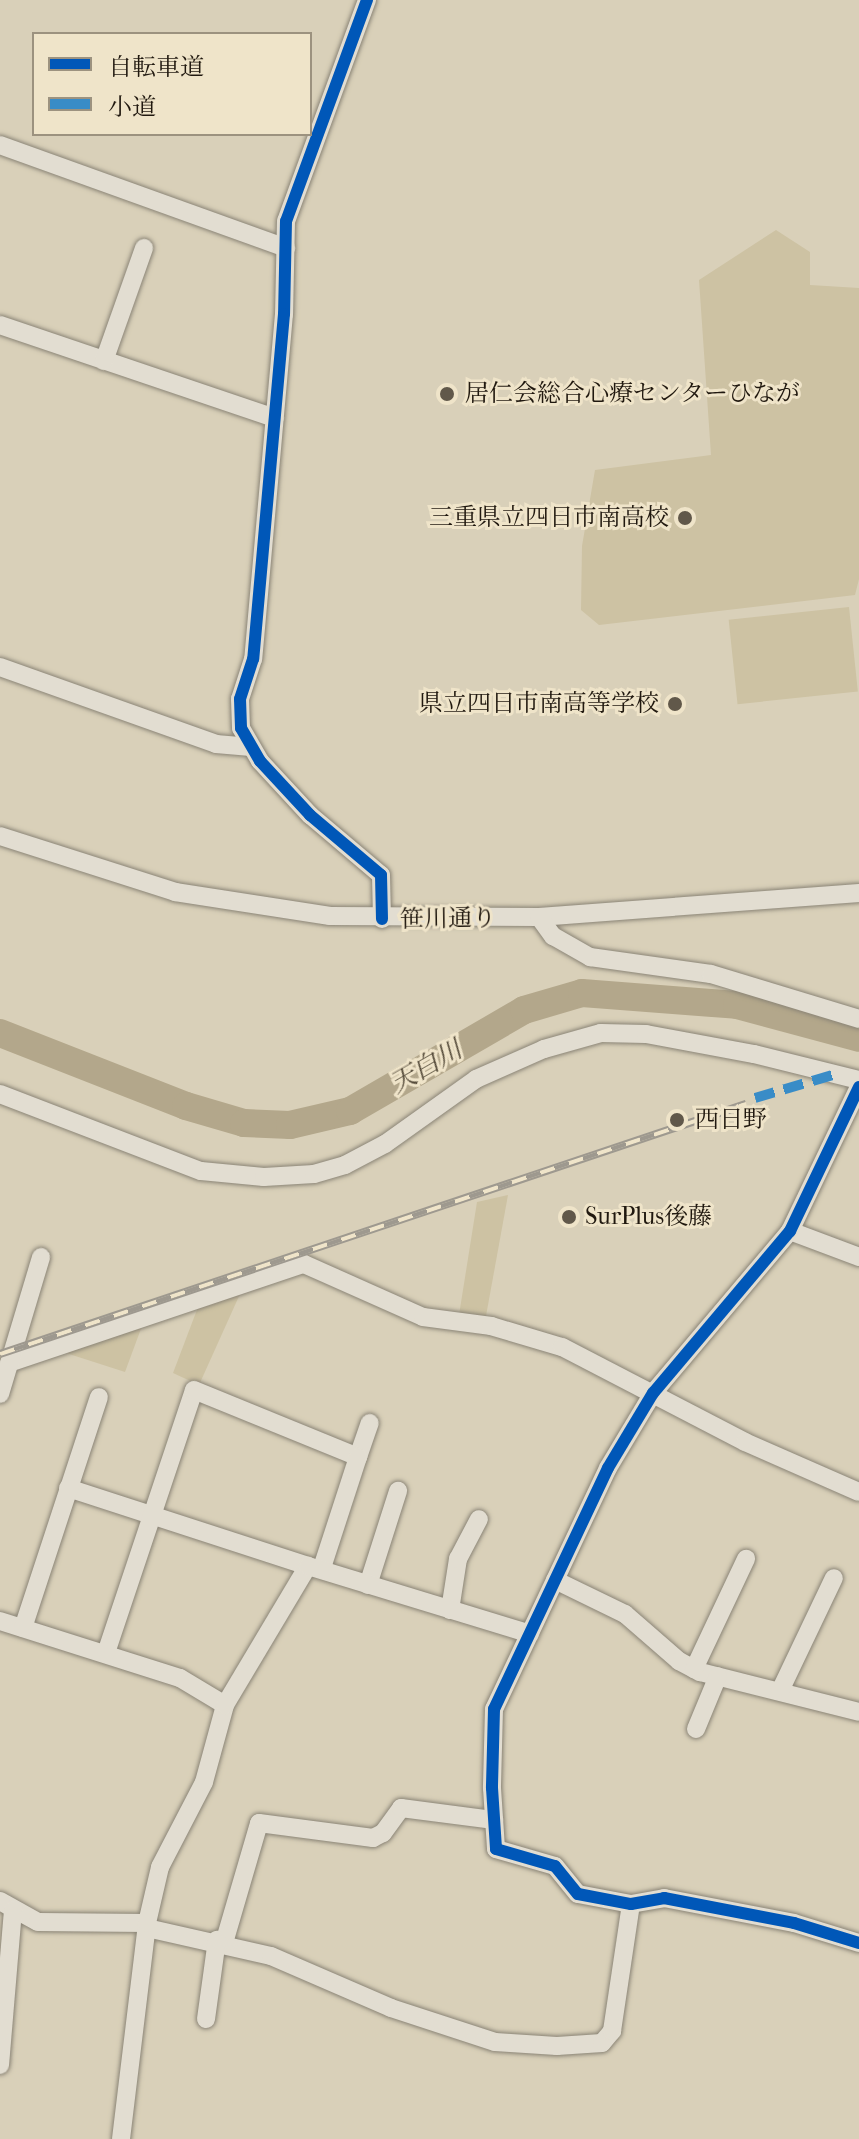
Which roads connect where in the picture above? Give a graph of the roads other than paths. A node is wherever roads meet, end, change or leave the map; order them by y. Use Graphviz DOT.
graph roads {
  1 [pos="367,0"];
  2 [pos="0,145"];
  3 [pos="144,248"];
  4 [pos="286,248"];
  5 [pos="0,325"];
  6 [pos="104,361"];
  7 [pos="275,418"];
  8 [pos="0,667"];
  9 [pos="251,747"];
  10 [pos="0,836"];
  11 [pos="859,893"];
  12 [pos="539,917"];
  13 [pos="382,919"];
  14 [pos="859,1019"];
  15 [pos="859,1080"];
  16 [pos="859,1087"];
  17 [pos="0,1094"];
  18 [pos="790,1231"];
  19 [pos="41,1257"];
  20 [pos="859,1257"];
  21 [pos="9,1363"];
  22 [pos="653,1393"];
  23 [pos="0,1394"];
  24 [pos="99,1397"];
  25 [pos="370,1423"];
  26 [pos="358,1457"];
  27 [pos="68,1488"];
  28 [pos="398,1491"];
  29 [pos="859,1492"];
  30 [pos="151,1517"];
  31 [pos="479,1519"];
  32 [pos="746,1559"];
  33 [pos="315,1567"];
  34 [pos="834,1578"];
  35 [pos="555,1580"];
  36 [pos="368,1585"];
  37 [pos="450,1610"];
  38 [pos="0,1621"];
  39 [pos="23,1628"];
  40 [pos="530,1634"];
  41 [pos="106,1653"];
  42 [pos="694,1669"];
  43 [pos="718,1676"];
  44 [pos="780,1691"];
  45 [pos="225,1705"];
  46 [pos="859,1712"];
  47 [pos="696,1729"];
  48 [pos="494,1820"];
  49 [pos="631,1904"];
  50 [pos="7,1905"];
  51 [pos="147,1925"];
  52 [pos="220,1942"];
  53 [pos="859,1943"];
  54 [pos="206,2019"];
  55 [pos="0,2065"];
  56 [pos="121,2139"];
  1 -- 4 [label="street"];
  2 -- 4 [label="street"];
  3 -- 6 [label="street"];
  4 -- 7 [label="street"];
  5 -- 6 [label="street"];
  6 -- 7 [label="street"];
  7 -- 9 [label="street"];
  8 -- 9 [label="street"];
  9 -- 13 [label="street"];
  10 -- 13 [label="street, 笹川通り"];
  11 -- 12 [label="street, 笹川通り"];
  12 -- 13 [label="street, 笹川通り"];
  12 -- 14 [label="street"];
  15 -- 17 [label="street"];
  16 -- 18 [label="street"];
  18 -- 20 [label="street"];
  18 -- 22 [label="street"];
  19 -- 21 [label="street"];
  21 -- 22 [label="street"];
  21 -- 23 [label="street"];
  22 -- 29 [label="street"];
  22 -- 35 [label="street"];
  24 -- 27 [label="street"];
  25 -- 26 [label="street"];
  26 -- 30 [label="street"];
  26 -- 33 [label="street"];
  27 -- 30 [label="street"];
  27 -- 39 [label="street"];
  28 -- 36 [label="street"];
  30 -- 33 [label="street"];
  30 -- 41 [label="street"];
  31 -- 37 [label="street"];
  32 -- 42 [label="street"];
  33 -- 36 [label="street"];
  33 -- 45 [label="street"];
  34 -- 44 [label="street"];
  35 -- 40 [label="street"];
  35 -- 42 [label="street"];
  36 -- 37 [label="street"];
  37 -- 40 [label="street"];
  38 -- 39 [label="street"];
  39 -- 41 [label="street"];
  40 -- 48 [label="street"];
  41 -- 45 [label="street"];
  42 -- 43 [label="street"];
  43 -- 44 [label="street"];
  43 -- 47 [label="street"];
  44 -- 46 [label="street"];
  45 -- 51 [label="street"];
  48 -- 49 [label="street"];
  48 -- 52 [label="street"];
  49 -- 52 [label="street"];
  49 -- 53 [label="street"];
  50 -- 51 [label="street"];
  50 -- 55 [label="street"];
  51 -- 52 [label="street"];
  51 -- 56 [label="street"];
  52 -- 54 [label="street"];
}
